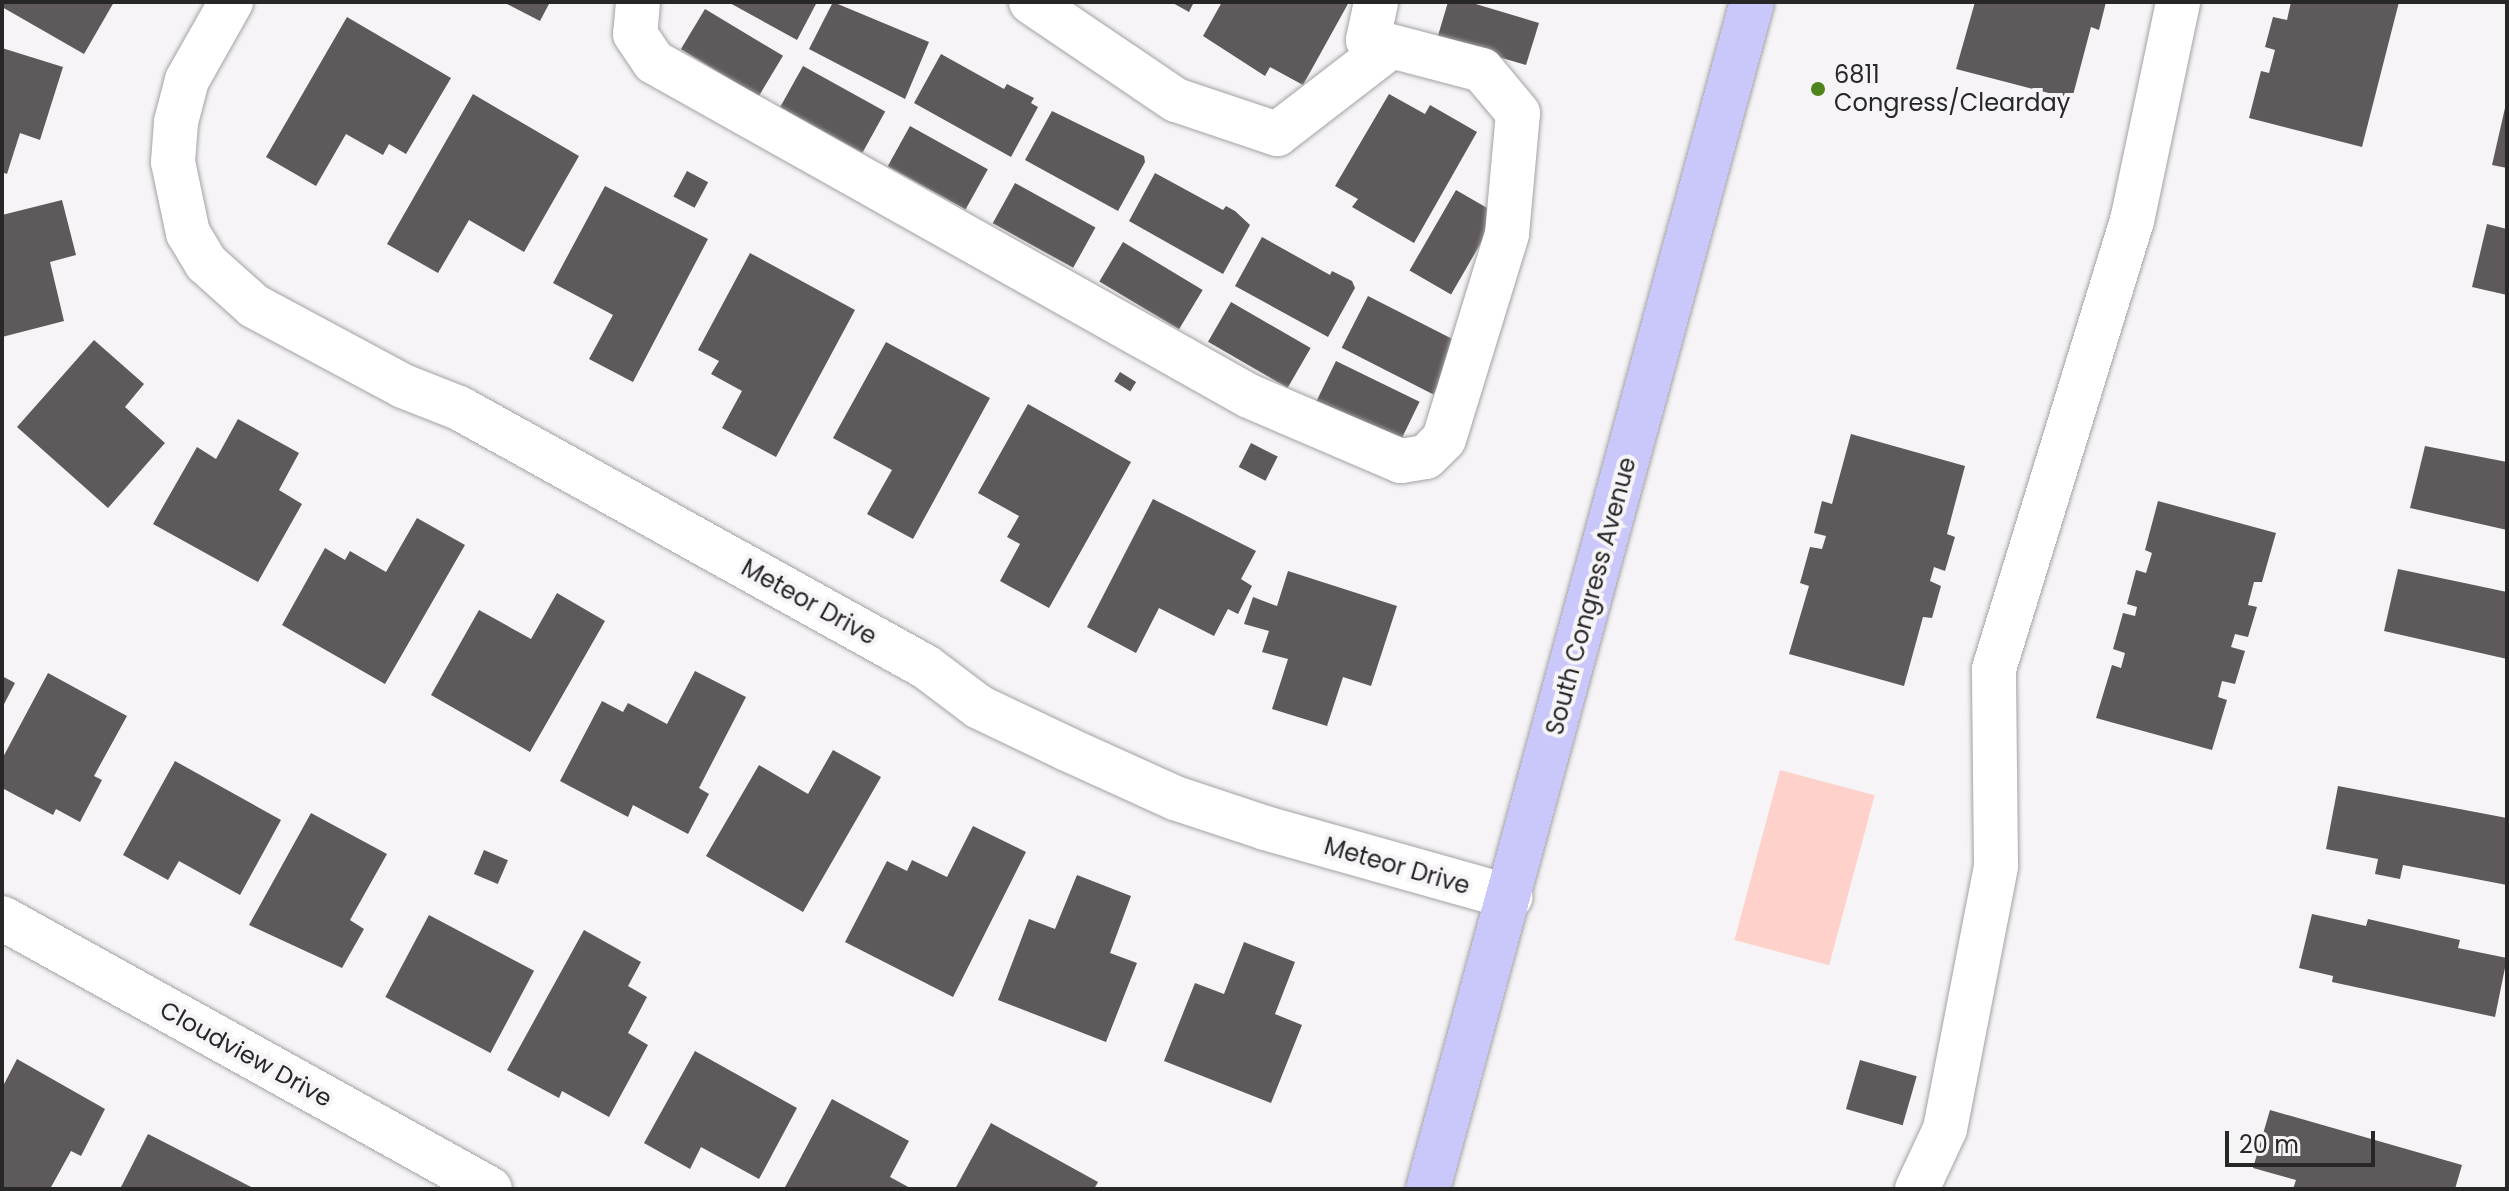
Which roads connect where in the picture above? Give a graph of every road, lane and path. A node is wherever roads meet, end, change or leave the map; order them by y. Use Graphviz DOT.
graph roads {
  1 [pos="231,2"];
  2 [pos="638,2"];
  3 [pos="1031,2"];
  4 [pos="1376,2"];
  5 [pos="1752,2"];
  6 [pos="2178,2"];
  7 [pos="1390,47"];
  8 [pos="1510,897"];
  9 [pos="2,918"];
  10 [pos="490,1189"];
  11 [pos="1428,1189"];
  12 [pos="1917,1189"];
  1 -- 8 [label="street, Meteor Drive"];
  2 -- 7 [label="street"];
  3 -- 7 [label="street"];
  4 -- 7 [label="street"];
  5 -- 8 [label="main road, South Congress Avenue"];
  6 -- 12 [label="street"];
  8 -- 11 [label="main road, South Congress Avenue"];
  9 -- 10 [label="street, Cloudview Drive"];
}
